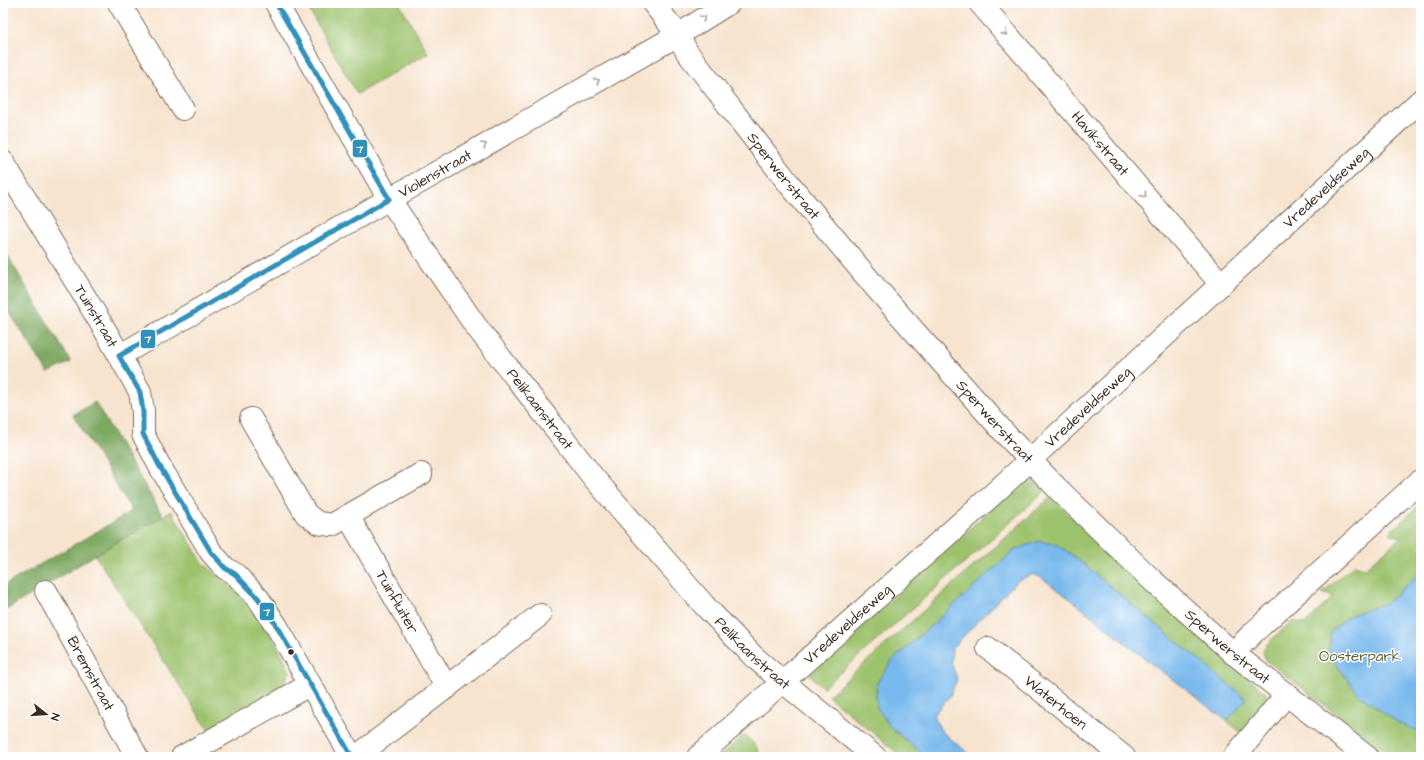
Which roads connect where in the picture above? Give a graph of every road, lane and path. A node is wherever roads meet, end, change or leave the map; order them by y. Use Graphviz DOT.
graph roads {
  1 [pos="119,3"];
  2 [pos="276,3"];
  3 [pos="653,3"];
  4 [pos="729,3"];
  5 [pos="980,3"];
  6 [pos="678,34"];
  7 [pos="1421,100"];
  8 [pos="183,109"];
  9 [pos="5,170"];
  10 [pos="389,199"];
  11 [pos="1221,284"];
  12 [pos="119,356"];
  13 [pos="251,419"];
  14 [pos="1030,460"];
  15 [pos="421,474"];
  16 [pos="1421,480"];
  17 [pos="348,516"];
  18 [pos="46,591"];
  19 [pos="540,615"];
  20 [pos="988,648"];
  21 [pos="1233,653"];
  22 [pos="782,681"];
  23 [pos="309,685"];
  24 [pos="447,688"];
  25 [pos="1287,694"];
  26 [pos="137,757"];
  27 [pos="182,757"];
  28 [pos="352,757"];
  29 [pos="356,757"];
  30 [pos="698,757"];
  31 [pos="876,757"];
  32 [pos="1124,757"];
  33 [pos="1234,757"];
  34 [pos="1367,757"];
  1 -- 8 [label="street"];
  2 -- 10 [label="street, Pelikaanstraat"];
  3 -- 6 [label="street, Sperwerstraat"];
  6 -- 4 [label="street, Violenstraat, one-way"];
  5 -- 11 [label="street, Havikstraat, one-way"];
  10 -- 6 [label="street, Violenstraat, one-way"];
  6 -- 14 [label="street, Sperwerstraat"];
  7 -- 11 [label="street, Vredeveldseweg"];
  9 -- 12 [label="street, Tuinstraat"];
  10 -- 12 [label="street, Violenstraat"];
  10 -- 22 [label="street, Pelikaanstraat"];
  11 -- 14 [label="street, Vredeveldseweg"];
  12 -- 23 [label="street, Tuinstraat"];
  13 -- 17 [label="street"];
  14 -- 21 [label="street, Sperwerstraat"];
  14 -- 22 [label="street, Vredeveldseweg"];
  15 -- 17 [label="street"];
  16 -- 21 [label="street"];
  17 -- 24 [label="street, Tuinfluiter"];
  18 -- 26 [label="street, Bremstraat"];
  19 -- 24 [label="street"];
  20 -- 32 [label="street, Waterhoen"];
  21 -- 25 [label="street, Sperwerstraat"];
  22 -- 30 [label="street, Vredeveldseweg"];
  22 -- 31 [label="street, Pelikaanstraat"];
  23 -- 27 [label="street"];
  23 -- 28 [label="street, Tuinstraat"];
  24 -- 29 [label="street"];
  25 -- 33 [label="street"];
  25 -- 34 [label="street, Sperwerstraat"];
}
